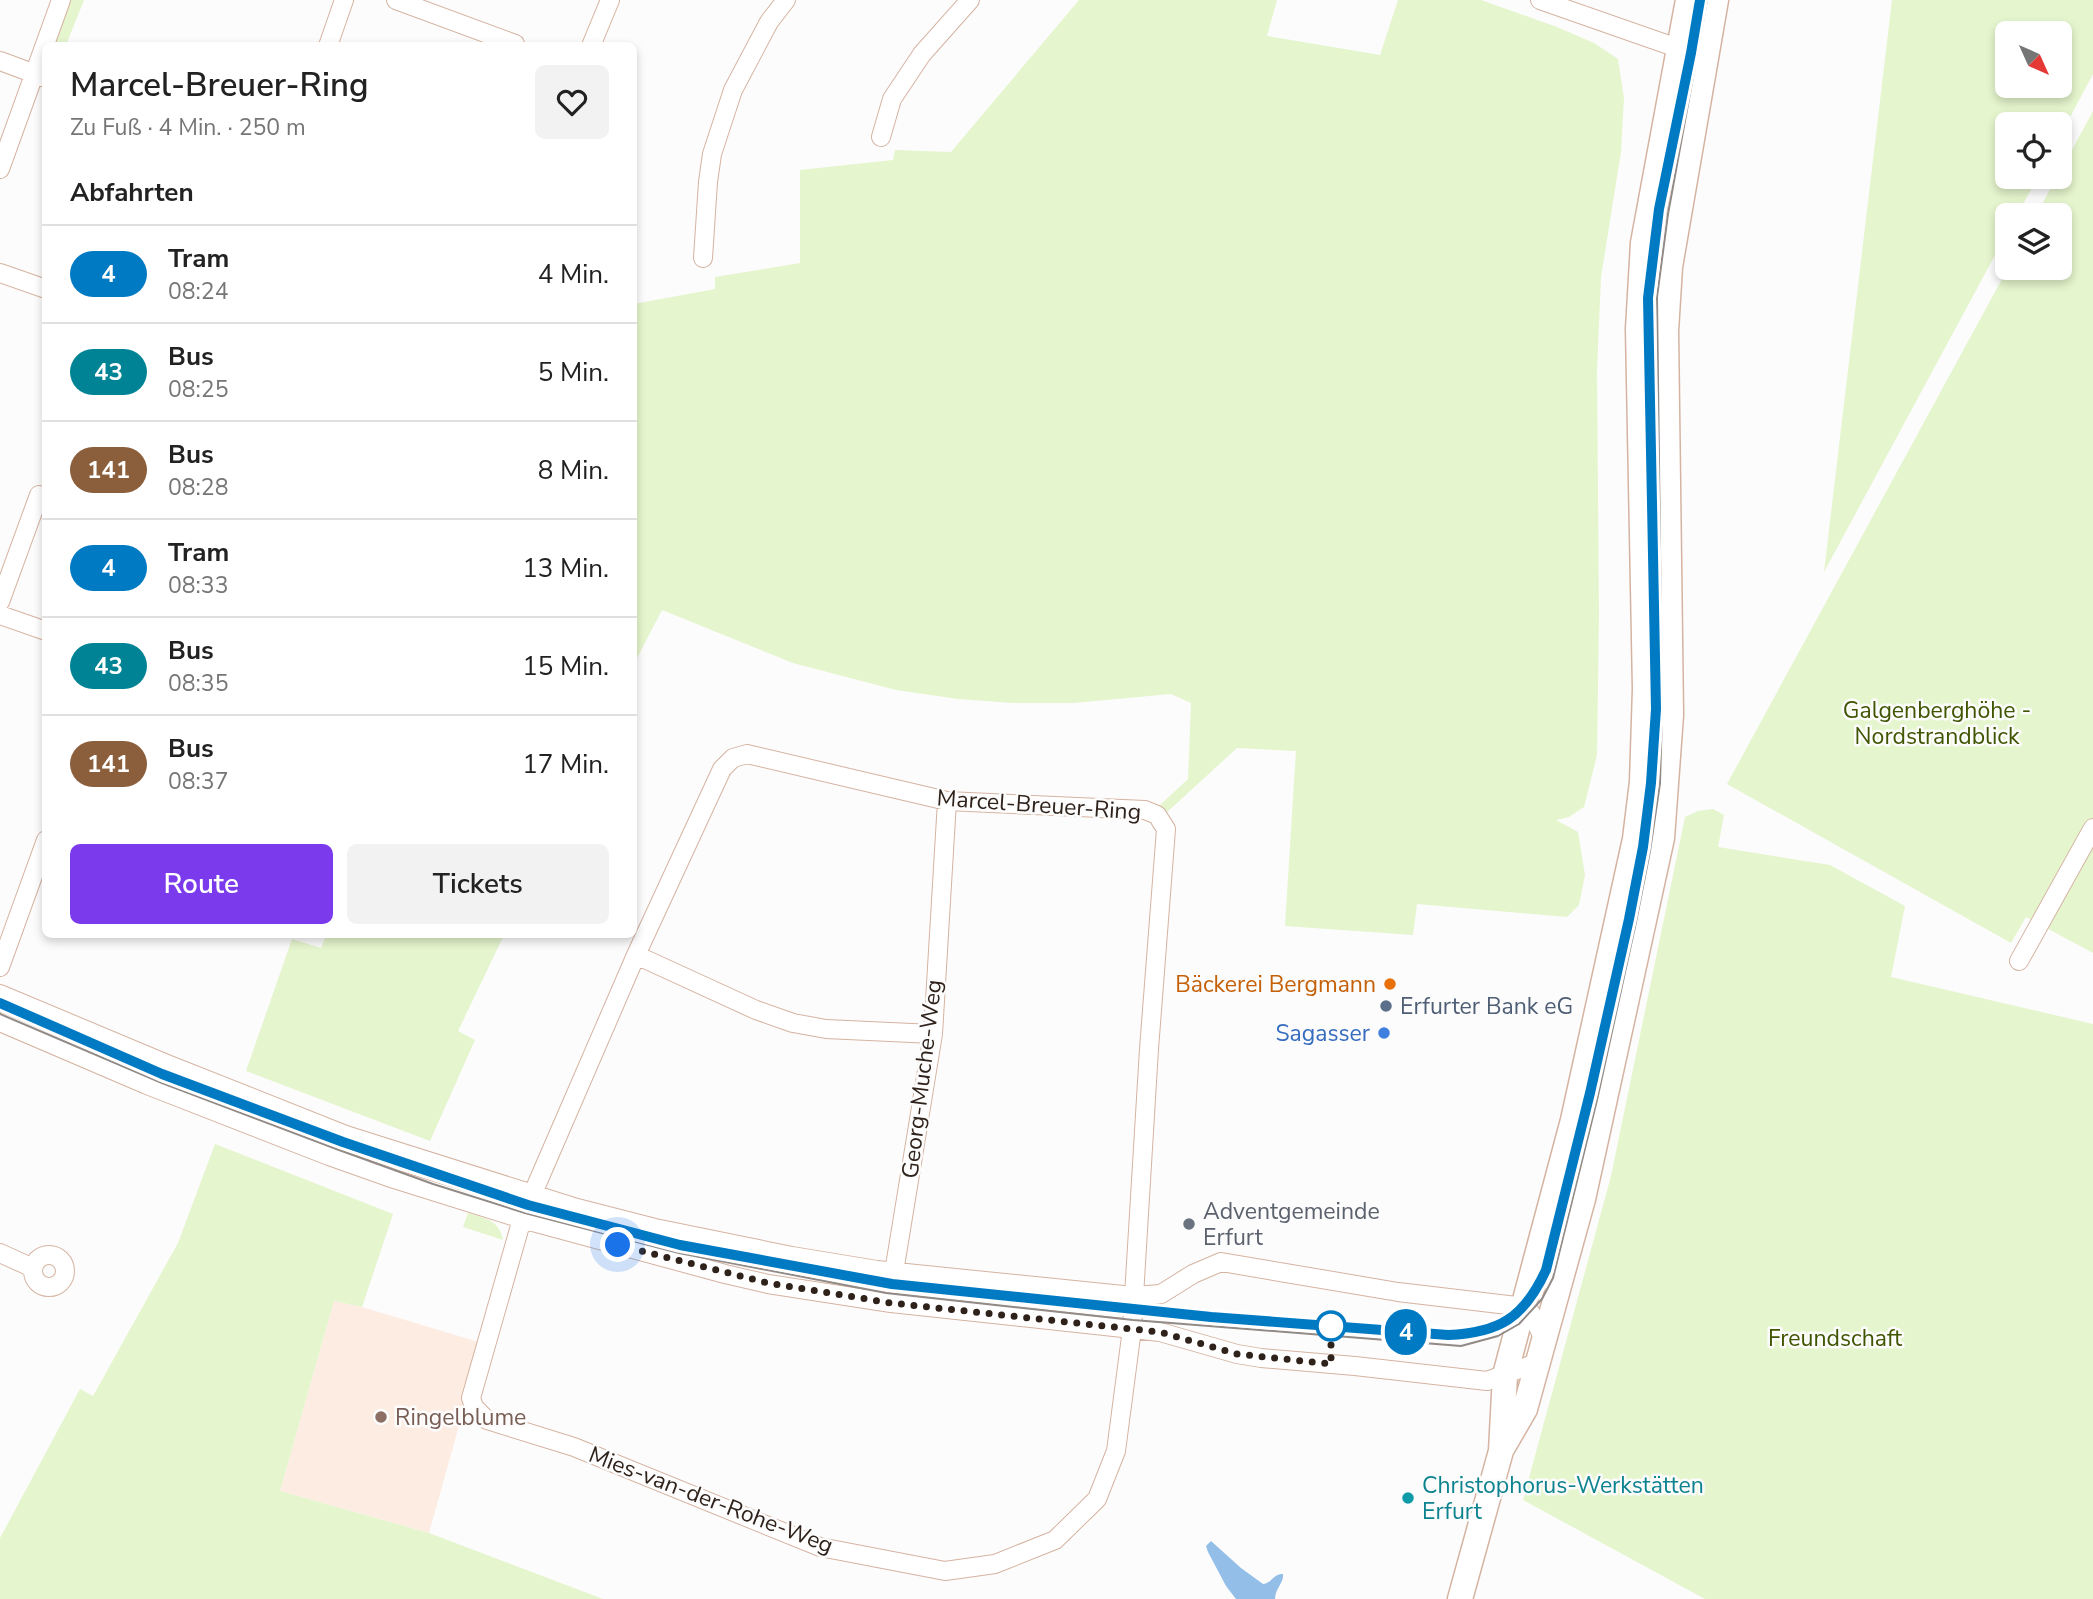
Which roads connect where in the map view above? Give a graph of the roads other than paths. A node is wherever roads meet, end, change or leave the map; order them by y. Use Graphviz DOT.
graph roads {
  1 [pos="61,0"];
  2 [pos="344,0"];
  3 [pos="396,0"];
  4 [pos="610,0"];
  5 [pos="786,0"];
  6 [pos="970,0"];
  7 [pos="1540,0"];
  8 [pos="1688,0"];
  9 [pos="1716,0"];
  10 [pos="49,42"];
  11 [pos="329,42"];
  12 [pos="510,42"];
  13 [pos="593,42"];
  14 [pos="1680,49"];
  15 [pos="1706,58"];
  16 [pos="0,61"];
  17 [pos="40,76"];
  18 [pos="881,137"];
  19 [pos="0,169"];
  20 [pos="703,258"];
  21 [pos="0,273"];
  22 [pos="42,288"];
  23 [pos="39,495"];
  24 [pos="0,602"];
  25 [pos="0,615"];
  26 [pos="42,630"];
  27 [pos="947,801"];
  28 [pos="2093,828"];
  29 [pos="42,850"];
  30 [pos="636,956"];
  31 [pos="2019,961"];
  32 [pos="0,967"];
  33 [pos="0,994"];
  34 [pos="0,1021"];
  35 [pos="933,1034"];
  36 [pos="528,1206"];
  37 [pos="0,1253"];
  38 [pos="33,1268"];
  39 [pos="894,1272"];
  40 [pos="1133,1296"];
  41 [pos="1525,1307"];
  42 [pos="1132,1329"];
  43 [pos="1542,1351"];
  44 [pos="1505,1375"];
  45 [pos="1501,1451"];
  46 [pos="1460,1599"];
  1 -- 10 [label="street"];
  2 -- 11 [label="street"];
  3 -- 12 [label="street"];
  4 -- 13 [label="street"];
  5 -- 20 [label="street"];
  6 -- 18 [label="street"];
  7 -- 14 [label="street"];
  8 -- 14 [label="main road"];
  9 -- 15 [label="main road"];
  14 -- 15 [label="street"];
  14 -- 41 [label="main road"];
  15 -- 43 [label="main road"];
  16 -- 17 [label="street"];
  17 -- 19 [label="street"];
  21 -- 22 [label="street"];
  23 -- 24 [label="street"];
  25 -- 26 [label="street"];
  27 -- 30 [label="street, Marcel-Breuer-Ring"];
  27 -- 35 [label="street, Georg-Muche-Weg"];
  27 -- 40 [label="street, Marcel-Breuer-Ring"];
  28 -- 31 [label="street"];
  29 -- 32 [label="street"];
  30 -- 35 [label="street"];
  30 -- 36 [label="street, Marcel-Breuer-Ring"];
  33 -- 36 [label="street"];
  34 -- 36 [label="street"];
  35 -- 39 [label="street, Georg-Muche-Weg"];
  36 -- 39 [label="street"];
  36 -- 42 [label="street"];
  36 -- 42 [label="street, Mies-van-der-Rohe-Weg"];
  37 -- 38 [label="street"];
  39 -- 40 [label="street"];
  40 -- 41 [label="street"];
  40 -- 42 [label="street, Marcel-Breuer-Ring"];
  41 -- 43 [label="street"];
  41 -- 44 [label="main road"];
  42 -- 44 [label="street"];
  43 -- 44 [label="street"];
  43 -- 45 [label="main road"];
  44 -- 45 [label="main road"];
  45 -- 46 [label="main road"];
}
